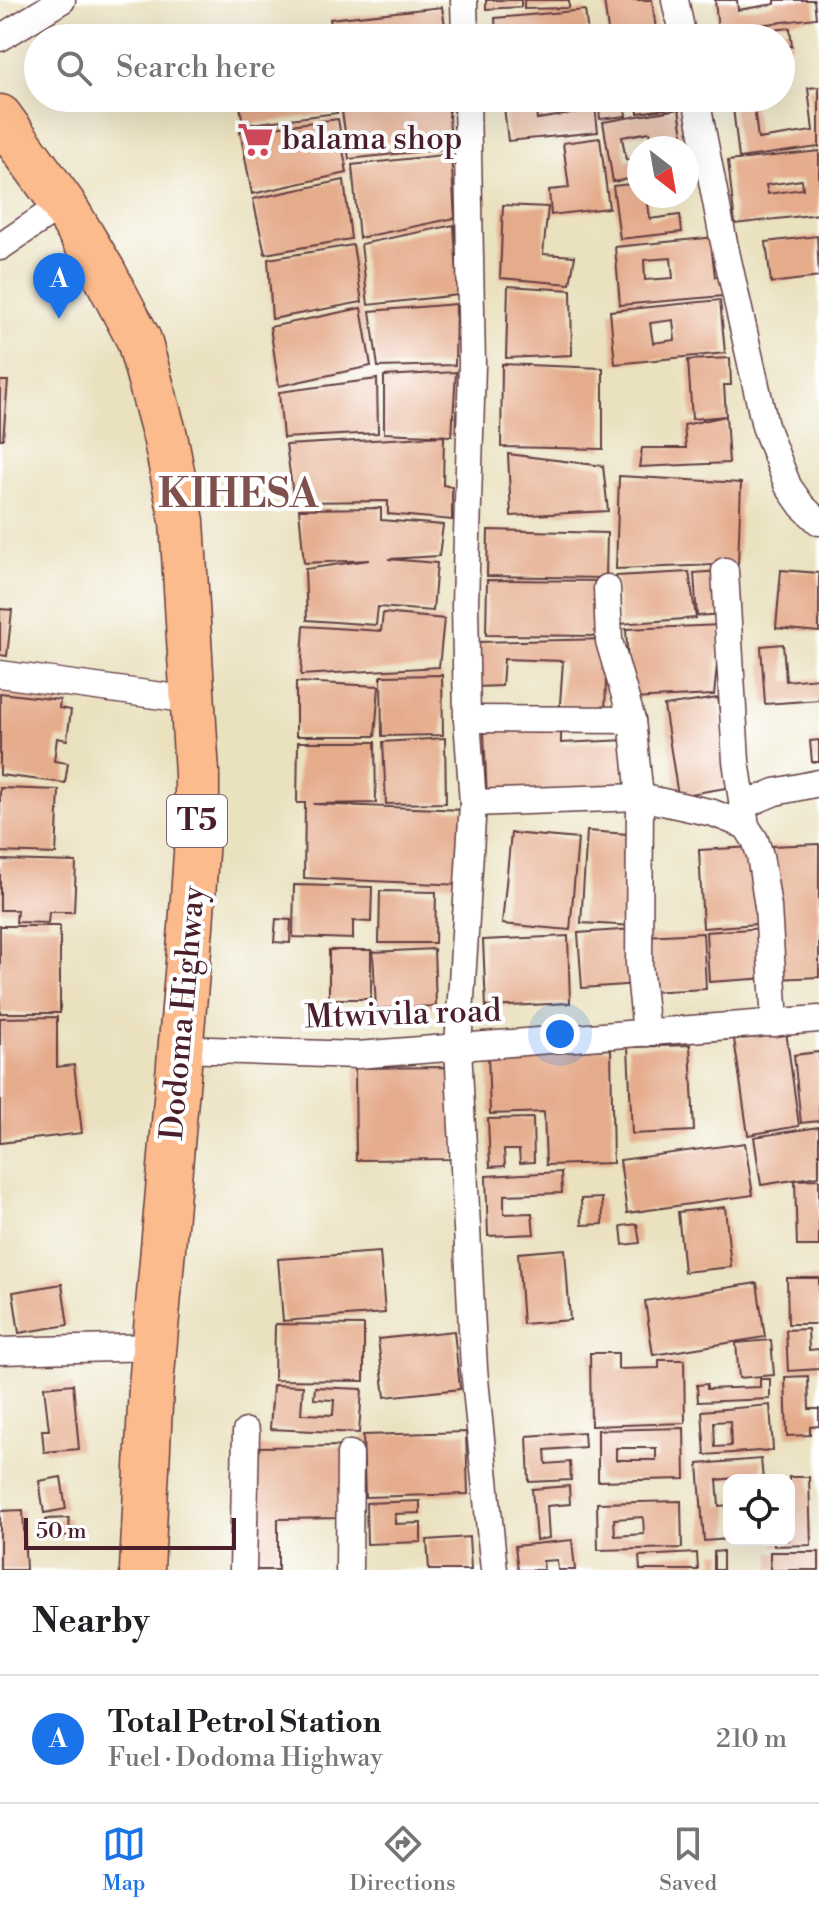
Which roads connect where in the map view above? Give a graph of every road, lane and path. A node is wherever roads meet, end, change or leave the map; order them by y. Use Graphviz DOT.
graph roads {
  1 [pos="62,0"];
  2 [pos="464,0"];
  3 [pos="675,0"];
  4 [pos="465,24"];
  5 [pos="680,24"];
  6 [pos="0,38"];
  7 [pos="467,112"];
  8 [pos="699,112"];
  9 [pos="0,117"];
  10 [pos="63,204"];
  11 [pos="0,247"];
  12 [pos="819,522"];
  13 [pos="725,571"];
  14 [pos="607,588"];
  15 [pos="0,674"];
  16 [pos="192,700"];
  17 [pos="467,719"];
  18 [pos="632,720"];
  19 [pos="819,783"];
  20 [pos="640,797"];
  21 [pos="473,803"];
  22 [pos="744,816"];
  23 [pos="819,1019"];
  24 [pos="775,1023"];
  25 [pos="646,1033"];
  26 [pos="458,1047"];
  27 [pos="181,1049"];
  28 [pos="155,1347"];
  29 [pos="0,1351"];
  30 [pos="246,1432"];
  31 [pos="350,1454"];
  32 [pos="142,1570"];
  33 [pos="243,1570"];
  34 [pos="349,1570"];
  35 [pos="494,1570"];
  1 -- 6 [label="street"];
  2 -- 4 [label="street"];
  3 -- 5 [label="street"];
  7 -- 17 [label="street"];
  8 -- 12 [label="street"];
  9 -- 10 [label="highway, Dodoma Highway / T5"];
  10 -- 11 [label="street"];
  10 -- 16 [label="highway, Dodoma Highway / T5"];
  13 -- 22 [label="street"];
  14 -- 18 [label="street"];
  15 -- 16 [label="street"];
  16 -- 27 [label="highway, Dodoma Highway / T5"];
  17 -- 18 [label="street"];
  17 -- 21 [label="street"];
  18 -- 20 [label="street"];
  19 -- 22 [label="street"];
  20 -- 21 [label="street"];
  20 -- 22 [label="street"];
  20 -- 25 [label="street"];
  21 -- 26 [label="street"];
  22 -- 24 [label="street"];
  23 -- 24 [label="street, Mtwivila road"];
  24 -- 25 [label="street, Mtwivila road"];
  25 -- 26 [label="street, Mtwivila road"];
  26 -- 27 [label="street, Mtwivila road"];
  26 -- 35 [label="street"];
  27 -- 28 [label="highway, Dodoma Highway / T5"];
  28 -- 29 [label="street"];
  28 -- 32 [label="highway, Dodoma Highway / T5"];
  30 -- 33 [label="street"];
  31 -- 34 [label="street"];
}
